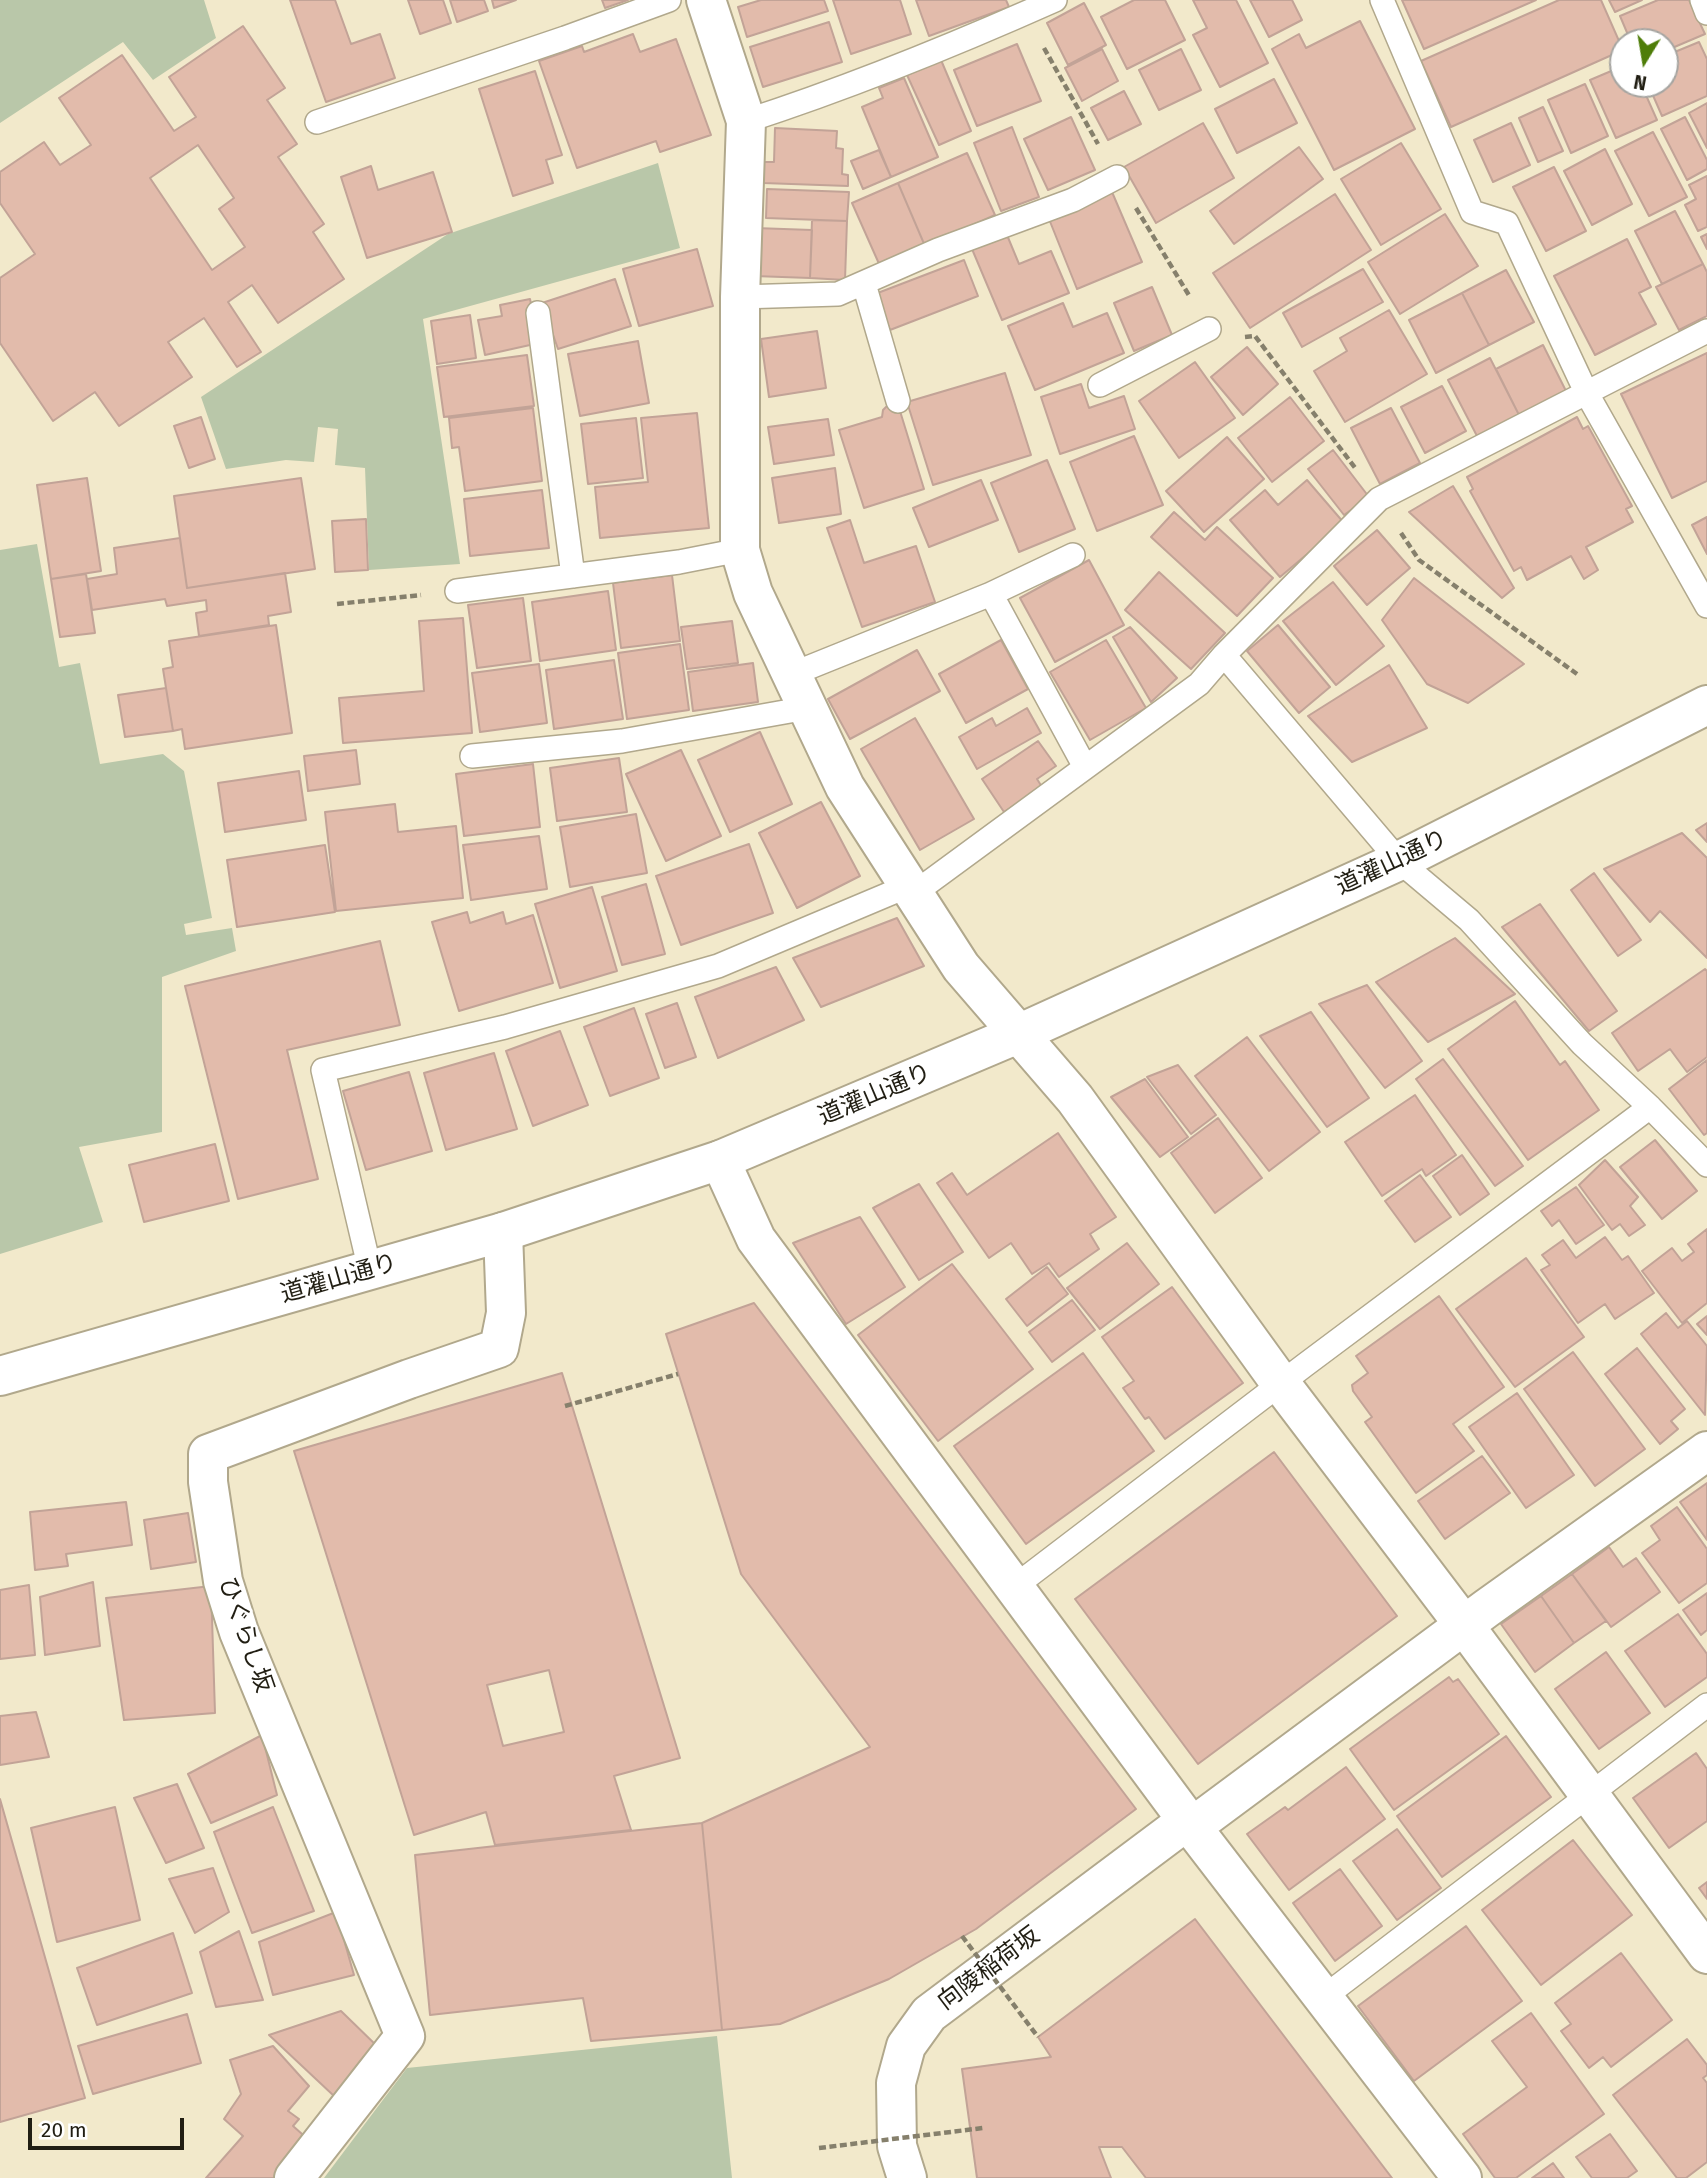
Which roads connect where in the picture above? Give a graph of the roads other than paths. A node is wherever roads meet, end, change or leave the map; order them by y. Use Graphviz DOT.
graph roads {
  1 [pos="669,0"];
  2 [pos="706,0"];
  3 [pos="1055,0"];
  4 [pos="1382,0"];
  5 [pos="1702,0"];
  6 [pos="1707,13"];
  7 [pos="746,121"];
  8 [pos="317,122"];
  9 [pos="1117,177"];
  10 [pos="864,284"];
  11 [pos="740,297"];
  12 [pos="538,313"];
  13 [pos="1209,329"];
  14 [pos="1707,331"];
  15 [pos="1100,385"];
  16 [pos="1586,392"];
  17 [pos="898,401"];
  18 [pos="740,550"];
  19 [pos="1073,555"];
  20 [pos="572,576"];
  21 [pos="457,591"];
  22 [pos="991,594"];
  23 [pos="1707,606"];
  24 [pos="1224,655"];
  25 [pos="798,692"];
  26 [pos="1707,705"];
  27 [pos="472,756"];
  28 [pos="1084,767"];
  29 [pos="1399,861"];
  30 [pos="911,890"];
  31 [pos="1018,1034"];
  32 [pos="1650,1107"];
  33 [pos="720,1160"];
  34 [pos="1707,1164"];
  35 [pos="503,1232"];
  36 [pos="370,1269"];
  37 [pos="0,1376"];
  38 [pos="1280,1384"];
  39 [pos="1707,1451"];
  40 [pos="1014,1587"];
  41 [pos="1464,1625"];
  42 [pos="1707,1705"];
  43 [pos="1590,1793"];
  44 [pos="1190,1823"];
  45 [pos="1706,1950"];
  46 [pos="1324,1997"];
  47 [pos="294,2178"];
  48 [pos="906,2178"];
  49 [pos="1462,2178"];
  1 -- 8 [label="lane"];
  2 -- 7 [label="street"];
  3 -- 7 [label="lane"];
  4 -- 16 [label="lane"];
  5 -- 6 [label="lane"];
  7 -- 11 [label="street"];
  9 -- 10 [label="lane"];
  10 -- 11 [label="lane"];
  10 -- 17 [label="lane"];
  11 -- 18 [label="street"];
  12 -- 20 [label="lane"];
  13 -- 15 [label="lane"];
  14 -- 16 [label="lane"];
  16 -- 23 [label="lane"];
  16 -- 24 [label="lane"];
  18 -- 20 [label="lane"];
  18 -- 25 [label="street"];
  19 -- 22 [label="lane"];
  20 -- 21 [label="lane"];
  22 -- 25 [label="lane"];
  22 -- 28 [label="lane"];
  24 -- 28 [label="lane"];
  24 -- 29 [label="lane"];
  25 -- 27 [label="lane"];
  25 -- 30 [label="street"];
  26 -- 29 [label="street, 道灌山通り"];
  28 -- 30 [label="lane"];
  29 -- 31 [label="street, 道灌山通り"];
  29 -- 32 [label="lane"];
  30 -- 31 [label="street"];
  30 -- 36 [label="lane"];
  31 -- 33 [label="street, 道灌山通り"];
  31 -- 38 [label="street"];
  32 -- 34 [label="lane"];
  32 -- 38 [label="lane"];
  33 -- 35 [label="street, 道灌山通り"];
  33 -- 40 [label="street"];
  35 -- 36 [label="street, 道灌山通り"];
  35 -- 47 [label="street, ひぐらし坂"];
  36 -- 37 [label="street, 道灌山通り"];
  38 -- 40 [label="lane"];
  38 -- 41 [label="street"];
  39 -- 41 [label="street, 向陵稲荷坂"];
  40 -- 44 [label="street"];
  41 -- 43 [label="street"];
  41 -- 44 [label="street, 向陵稲荷坂"];
  42 -- 43 [label="lane"];
  43 -- 45 [label="street"];
  43 -- 46 [label="lane"];
  44 -- 46 [label="street"];
  44 -- 48 [label="street, 向陵稲荷坂"];
  46 -- 49 [label="street"];
}
